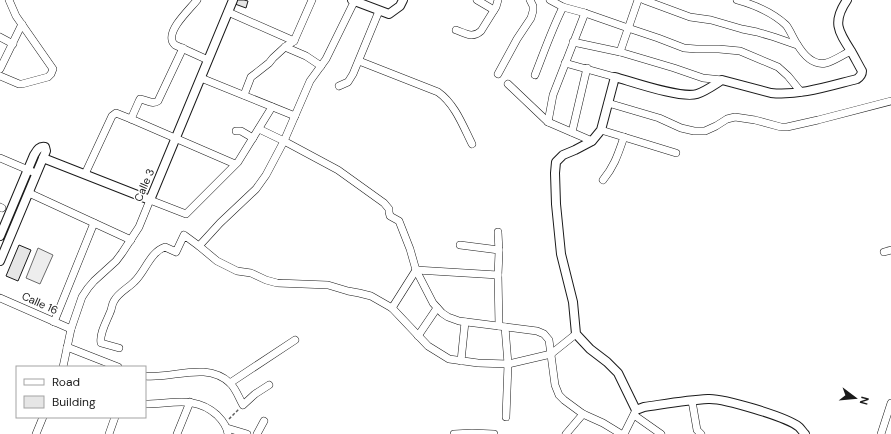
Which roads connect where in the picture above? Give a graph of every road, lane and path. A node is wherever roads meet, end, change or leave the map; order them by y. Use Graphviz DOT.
graph roads {
  1 [pos="9,0"];
  2 [pos="196,0"];
  3 [pos="233,0"];
  4 [pos="312,0"];
  5 [pos="354,0"];
  6 [pos="403,0"];
  7 [pos="477,0"];
  8 [pos="498,0"];
  9 [pos="530,0"];
  10 [pos="550,0"];
  11 [pos="638,0"];
  12 [pos="644,0"];
  13 [pos="737,0"];
  14 [pos="847,0"];
  15 [pos="563,7"];
  16 [pos="494,10"];
  17 [pos="379,11"];
  18 [pos="228,12"];
  19 [pos="585,13"];
  20 [pos="22,24"];
  21 [pos="628,28"];
  22 [pos="456,30"];
  23 [pos="0,38"];
  24 [pos="294,41"];
  25 [pos="573,42"];
  26 [pos="12,44"];
  27 [pos="797,45"];
  28 [pos="285,47"];
  29 [pos="183,48"];
  30 [pos="851,51"];
  31 [pos="620,52"];
  32 [pos="208,60"];
  33 [pos="359,61"];
  34 [pos="565,63"];
  35 [pos="321,66"];
  36 [pos="586,68"];
  37 [pos="0,69"];
  38 [pos="498,74"];
  39 [pos="535,74"];
  40 [pos="0,76"];
  41 [pos="615,77"];
  42 [pos="200,78"];
  43 [pos="722,80"];
  44 [pos="508,84"];
  45 [pos="339,86"];
  46 [pos="801,92"];
  47 [pos="244,95"];
  48 [pos="891,101"];
  49 [pos="608,103"];
  50 [pos="272,107"];
  51 [pos="295,116"];
  52 [pos="131,119"];
  53 [pos="548,122"];
  54 [pos="259,129"];
  55 [pos="236,130"];
  56 [pos="601,130"];
  57 [pos="572,132"];
  58 [pos="624,137"];
  59 [pos="176,138"];
  60 [pos="253,138"];
  61 [pos="284,141"];
  62 [pos="592,141"];
  63 [pos="472,144"];
  64 [pos="676,153"];
  65 [pos="0,158"];
  66 [pos="44,158"];
  67 [pos="235,164"];
  68 [pos="28,170"];
  69 [pos="37,174"];
  70 [pos="85,174"];
  71 [pos="603,180"];
  72 [pos="29,193"];
  73 [pos="150,200"];
  74 [pos="94,223"];
  75 [pos="498,232"];
  76 [pos="0,236"];
  77 [pos="131,240"];
  78 [pos="460,245"];
  79 [pos="199,246"];
  80 [pos="499,250"];
  81 [pos="0,261"];
  82 [pos="416,270"];
  83 [pos="498,275"];
  84 [pos="0,298"];
  85 [pos="392,308"];
  86 [pos="437,308"];
  87 [pos="54,322"];
  88 [pos="465,322"];
  89 [pos="502,327"];
  90 [pos="71,329"];
  91 [pos="576,334"];
  92 [pos="418,336"];
  93 [pos="295,340"];
  94 [pos="67,347"];
  95 [pos="119,348"];
  96 [pos="551,354"];
  97 [pos="460,361"];
  98 [pos="508,364"];
  99 [pos="63,366"];
  100 [pos="115,366"];
  101 [pos="146,376"];
  102 [pos="230,383"];
  103 [pos="269,385"];
  104 [pos="692,401"];
  105 [pos="190,402"];
  106 [pos="891,403"];
  107 [pos="146,404"];
  108 [pos="243,405"];
  109 [pos="635,412"];
  110 [pos="583,414"];
  111 [pos="506,417"];
  112 [pos="43,418"];
  113 [pos="115,418"];
  114 [pos="264,421"];
  115 [pos="226,428"];
  116 [pos="36,434"];
  117 [pos="109,434"];
  118 [pos="177,434"];
  119 [pos="247,434"];
  120 [pos="257,434"];
  121 [pos="454,434"];
  122 [pos="494,434"];
  123 [pos="566,434"];
  124 [pos="622,434"];
  125 [pos="661,434"];
  126 [pos="701,434"];
  127 [pos="805,434"];
  128 [pos="881,434"];
  1 -- 20 [label="street"];
  2 -- 29 [label="street"];
  3 -- 18 [label="street, Calle 3"];
  4 -- 24 [label="street"];
  5 -- 17 [label="street"];
  5 -- 35 [label="street"];
  6 -- 17 [label="street"];
  7 -- 16 [label="street"];
  8 -- 16 [label="street"];
  9 -- 38 [label="street"];
  10 -- 15 [label="street"];
  11 -- 21 [label="street"];
  12 -- 27 [label="street"];
  13 -- 27 [label="street"];
  14 -- 30 [label="street"];
  15 -- 19 [label="street"];
  15 -- 39 [label="street"];
  16 -- 22 [label="street"];
  17 -- 33 [label="street"];
  18 -- 24 [label="street"];
  18 -- 32 [label="street, Calle 3"];
  19 -- 21 [label="street"];
  19 -- 25 [label="street"];
  20 -- 26 [label="street"];
  20 -- 40 [label="street"];
  21 -- 31 [label="street"];
  21 -- 46 [label="street"];
  23 -- 26 [label="street"];
  24 -- 28 [label="street"];
  25 -- 31 [label="street"];
  25 -- 34 [label="street"];
  26 -- 37 [label="street"];
  27 -- 30 [label="street"];
  28 -- 35 [label="street"];
  28 -- 47 [label="street"];
  29 -- 32 [label="street"];
  29 -- 52 [label="street"];
  30 -- 46 [label="street"];
  31 -- 43 [label="street"];
  32 -- 42 [label="street, Calle 3"];
  33 -- 45 [label="street"];
  33 -- 63 [label="street"];
  34 -- 36 [label="street"];
  34 -- 53 [label="street"];
  35 -- 51 [label="street"];
  36 -- 41 [label="street"];
  36 -- 57 [label="street"];
  41 -- 43 [label="street"];
  41 -- 49 [label="street"];
  42 -- 47 [label="street"];
  42 -- 59 [label="street, Calle 3"];
  43 -- 46 [label="street"];
  44 -- 53 [label="street"];
  47 -- 50 [label="street"];
  48 -- 49 [label="street"];
  49 -- 56 [label="street"];
  50 -- 51 [label="street"];
  50 -- 54 [label="street"];
  51 -- 61 [label="street"];
  52 -- 59 [label="street"];
  52 -- 70 [label="street"];
  53 -- 57 [label="street"];
  54 -- 60 [label="street"];
  54 -- 61 [label="street"];
  55 -- 60 [label="street"];
  56 -- 58 [label="street"];
  56 -- 62 [label="street"];
  57 -- 62 [label="street"];
  58 -- 64 [label="street"];
  58 -- 71 [label="street"];
  59 -- 67 [label="street"];
  59 -- 73 [label="street, Calle 3"];
  60 -- 67 [label="street"];
  61 -- 79 [label="street"];
  61 -- 82 [label="street"];
  62 -- 91 [label="street"];
  65 -- 68 [label="street"];
  66 -- 68 [label="street"];
  66 -- 69 [label="street"];
  66 -- 70 [label="street"];
  67 -- 73 [label="street"];
  68 -- 69 [label="street"];
  68 -- 76 [label="street"];
  69 -- 72 [label="street"];
  70 -- 73 [label="street"];
  72 -- 74 [label="street"];
  72 -- 81 [label="street"];
  73 -- 77 [label="street, Calle 3"];
  74 -- 77 [label="street"];
  74 -- 87 [label="street"];
  75 -- 80 [label="street"];
  77 -- 90 [label="street, Calle 3"];
  78 -- 80 [label="street"];
  79 -- 85 [label="street"];
  79 -- 95 [label="street"];
  80 -- 83 [label="street"];
  82 -- 83 [label="street"];
  82 -- 85 [label="street"];
  82 -- 86 [label="street"];
  83 -- 89 [label="street"];
  84 -- 87 [label="street, Calle 16"];
  85 -- 92 [label="street"];
  86 -- 88 [label="street"];
  86 -- 92 [label="street"];
  87 -- 90 [label="street, Calle 16"];
  88 -- 89 [label="street"];
  88 -- 97 [label="street"];
  89 -- 96 [label="street"];
  89 -- 98 [label="street"];
  90 -- 94 [label="street, Calle 3"];
  91 -- 96 [label="street"];
  91 -- 109 [label="street"];
  92 -- 97 [label="street"];
  93 -- 102 [label="street"];
  94 -- 99 [label="street, Calle 3"];
  94 -- 100 [label="street"];
  96 -- 98 [label="street"];
  96 -- 110 [label="street"];
  97 -- 98 [label="street"];
  98 -- 111 [label="street"];
  101 -- 102 [label="street"];
  102 -- 108 [label="street"];
  103 -- 108 [label="street"];
  104 -- 109 [label="street"];
  104 -- 126 [label="street"];
  104 -- 127 [label="street"];
  105 -- 107 [label="street"];
  105 -- 115 [label="street"];
  105 -- 118 [label="street"];
  106 -- 128 [label="street"];
  108 -- 115 [label="path"];
  109 -- 124 [label="street"];
  109 -- 125 [label="street"];
  110 -- 123 [label="street"];
  110 -- 124 [label="street"];
  112 -- 116 [label="street"];
  113 -- 117 [label="street"];
  114 -- 120 [label="street"];
  115 -- 119 [label="street"];
  121 -- 122 [label="street"];
}
